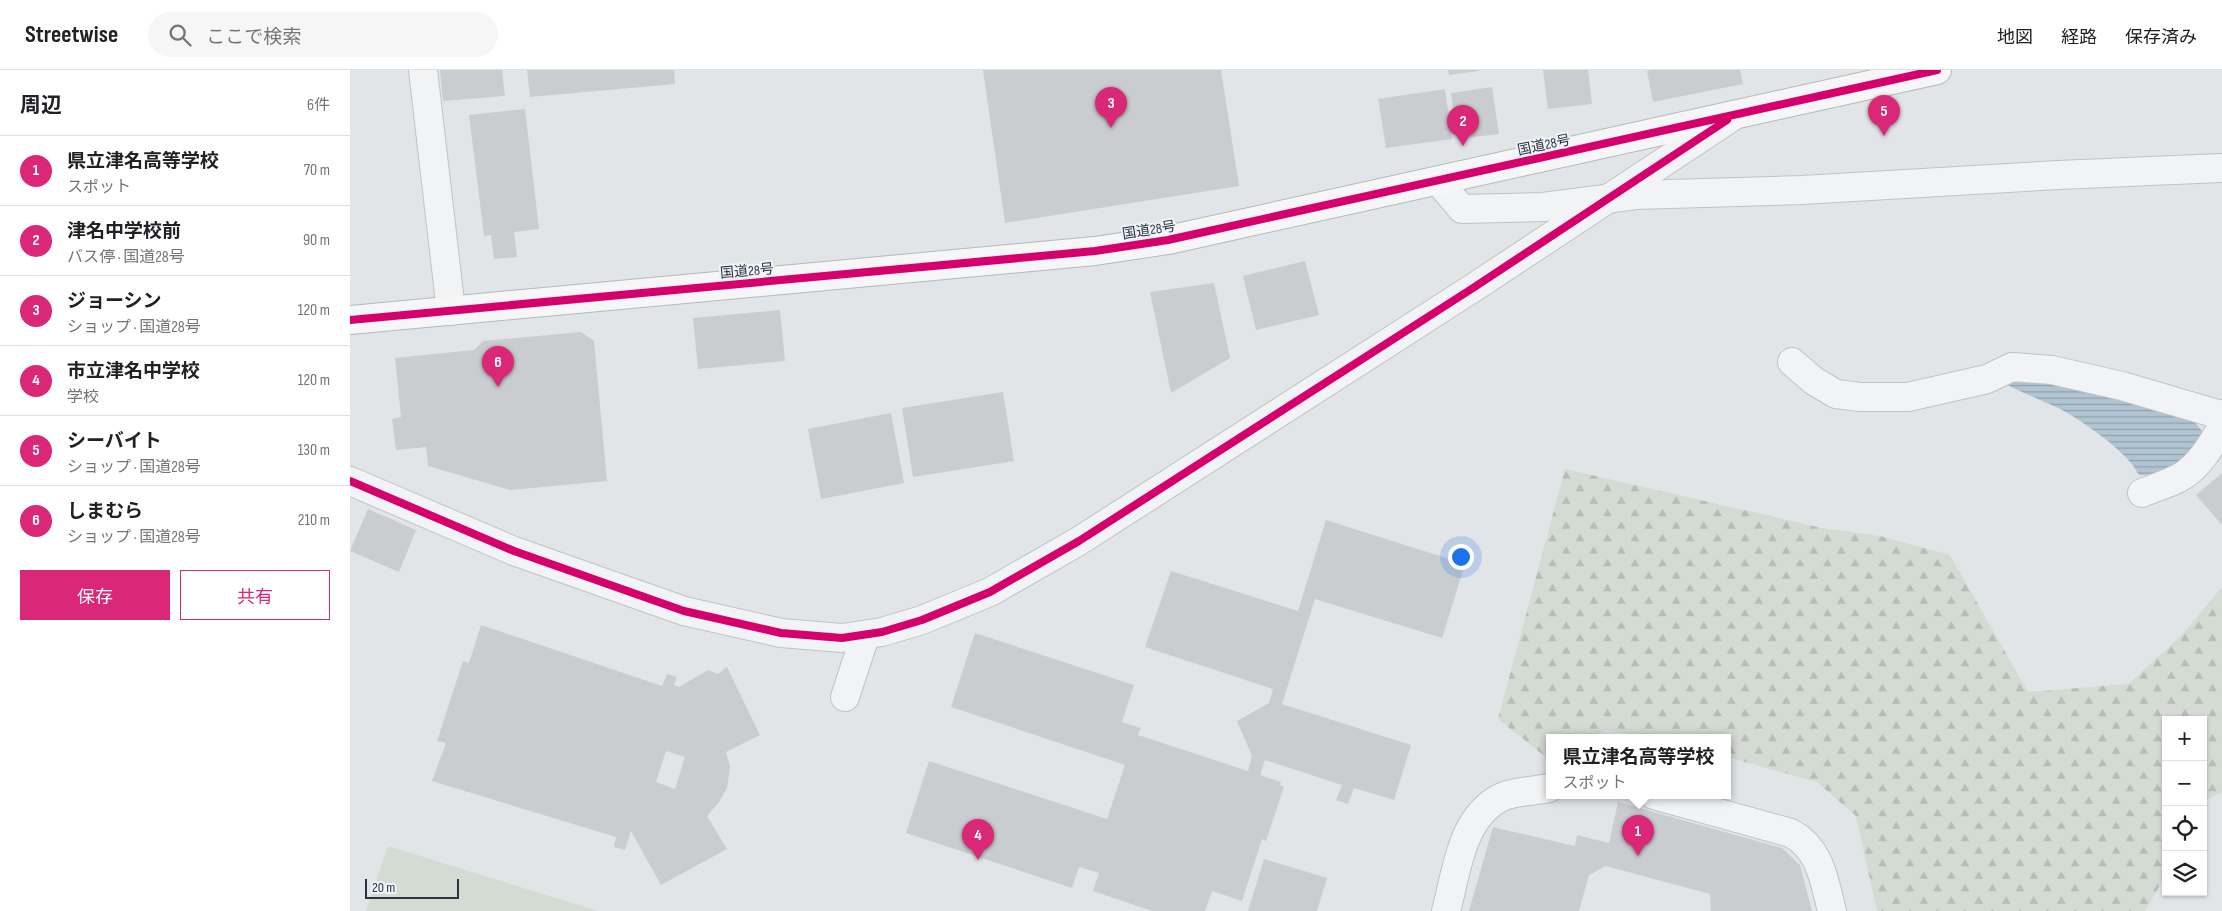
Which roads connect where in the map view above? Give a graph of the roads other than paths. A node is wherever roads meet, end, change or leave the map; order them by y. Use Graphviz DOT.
graph roads {
  1 [pos="423,70"];
  2 [pos="1936,70"];
  3 [pos="1735,115"];
  4 [pos="2222,168"];
  5 [pos="1438,181"];
  6 [pos="1611,198"];
  7 [pos="451,311"];
  8 [pos="350,320"];
  9 [pos="1792,362"];
  10 [pos="2222,421"];
  11 [pos="350,481"];
  12 [pos="2142,493"];
  13 [pos="865,636"];
  14 [pos="845,697"];
  15 [pos="1546,789"];
  16 [pos="1668,799"];
  17 [pos="1446,911"];
  18 [pos="1832,911"];
  1 -- 7 [label="street"];
  2 -- 3 [label="highway, 国道28号"];
  3 -- 5 [label="highway, 国道28号"];
  3 -- 6 [label="street"];
  4 -- 6 [label="street"];
  5 -- 6 [label="street"];
  5 -- 7 [label="highway, 国道28号"];
  6 -- 13 [label="street"];
  7 -- 8 [label="highway, 国道28号"];
  9 -- 10 [label="street"];
  10 -- 12 [label="street"];
  11 -- 13 [label="street"];
  13 -- 14 [label="street"];
  15 -- 17 [label="street"];
  16 -- 18 [label="street"];
}
